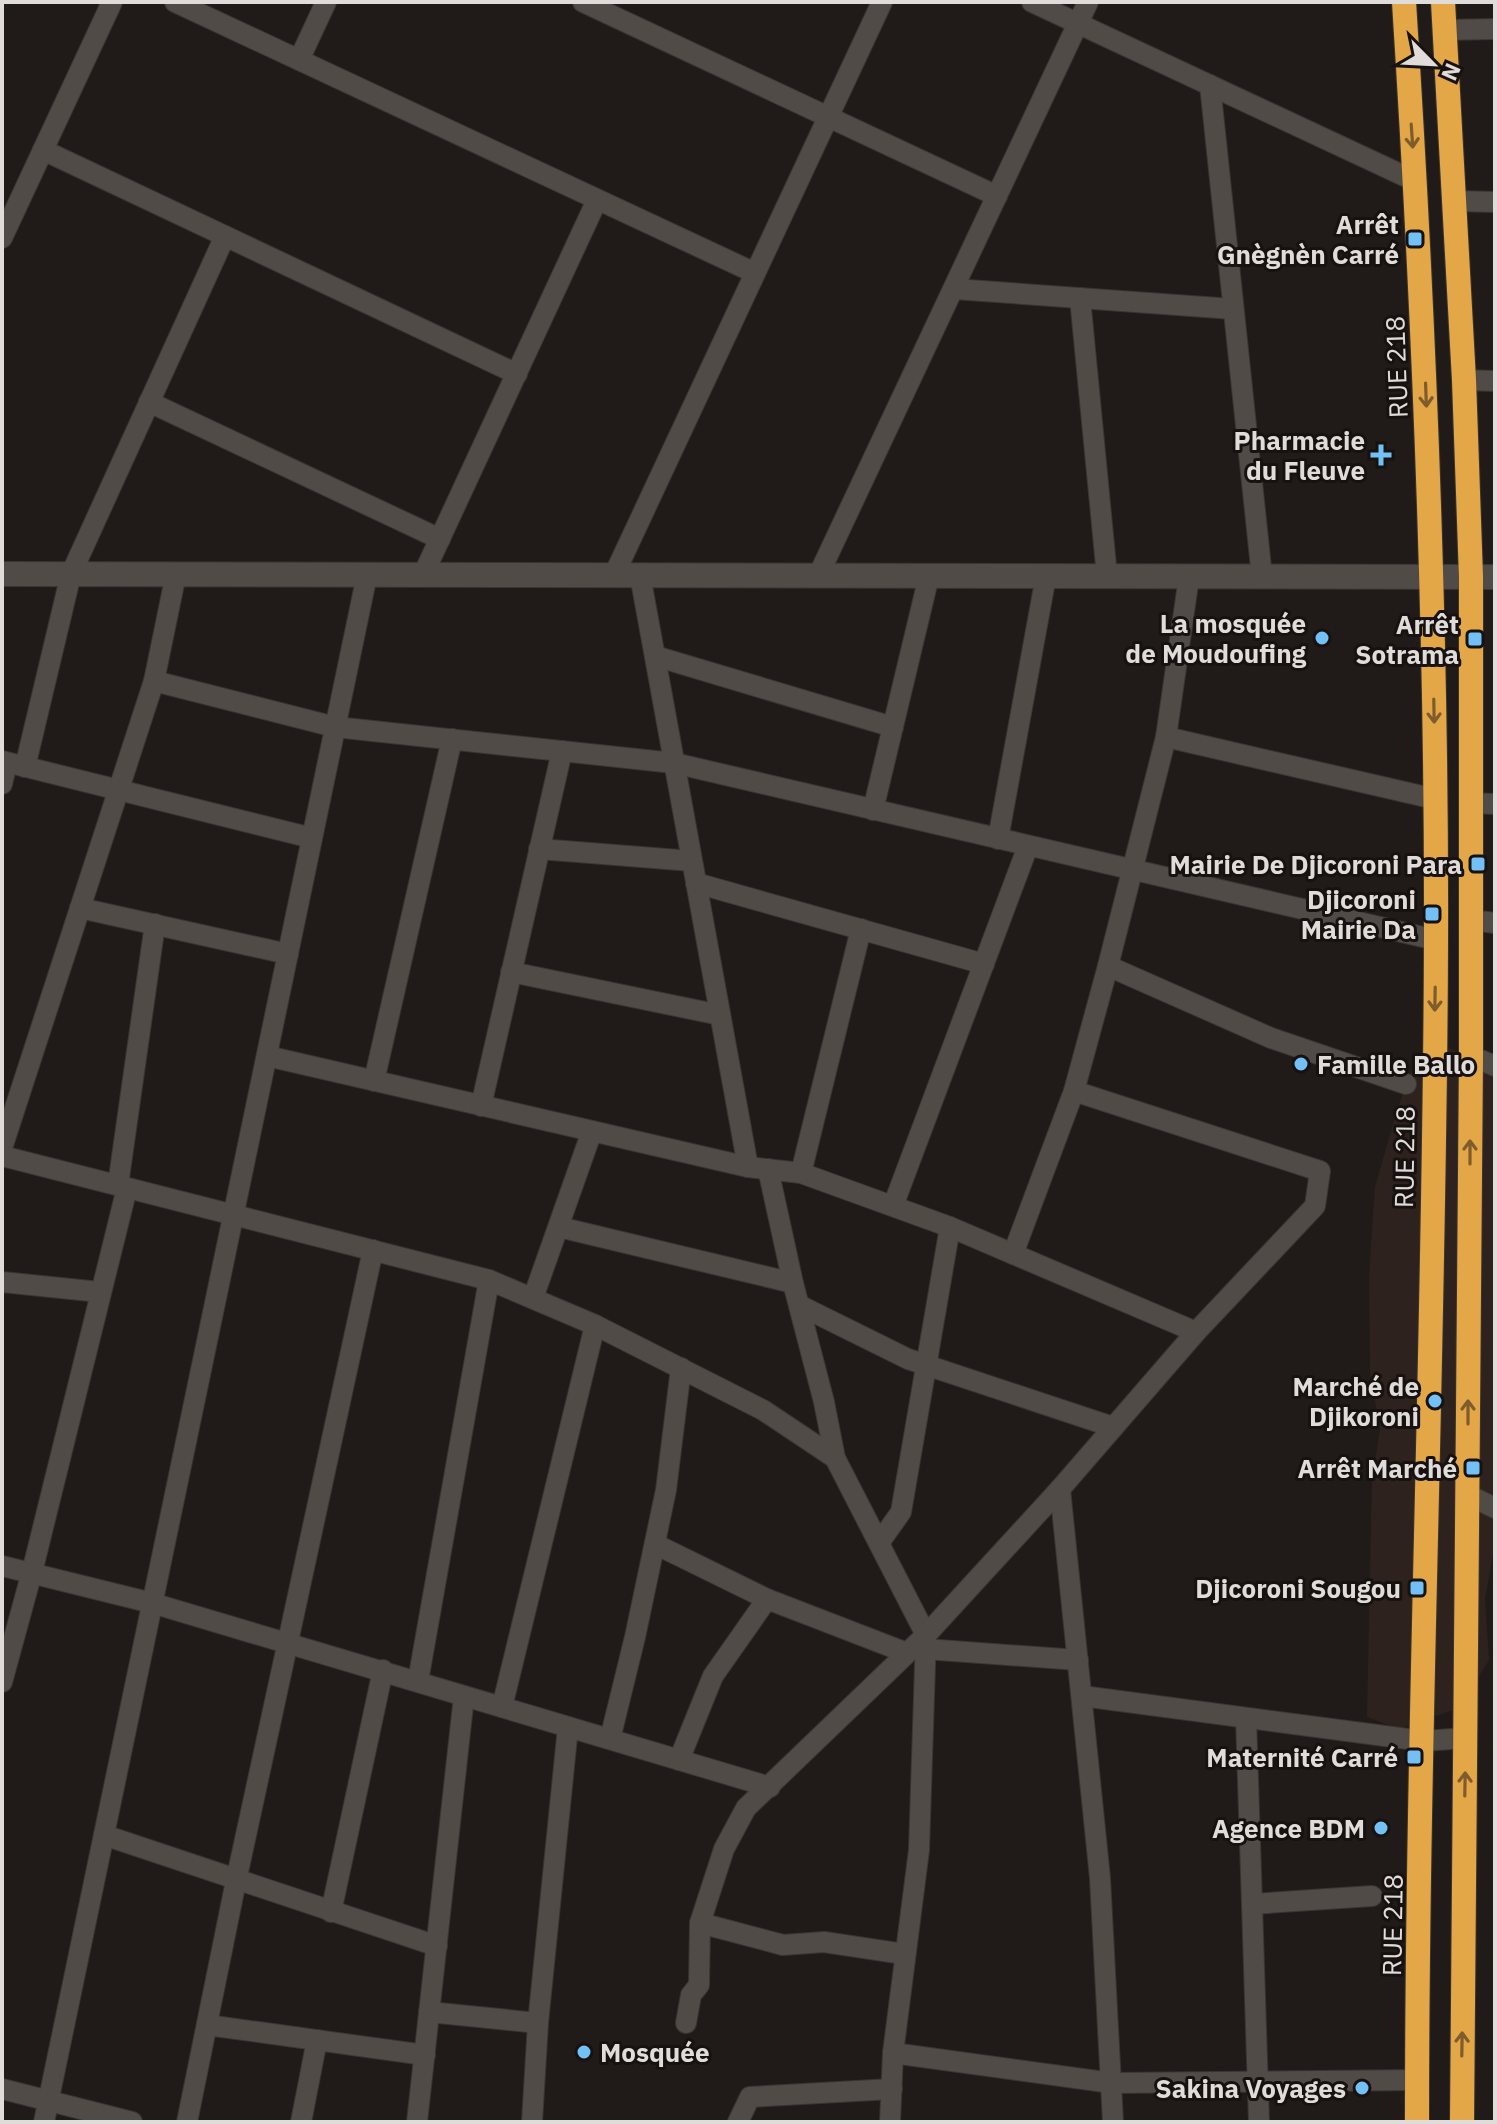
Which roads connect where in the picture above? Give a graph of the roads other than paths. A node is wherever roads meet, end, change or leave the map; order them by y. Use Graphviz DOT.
graph roads {
  1 [pos="112,2"];
  2 [pos="175,2"];
  3 [pos="326,2"];
  4 [pos="583,2"];
  5 [pos="882,2"];
  6 [pos="1032,2"];
  7 [pos="1088,2"];
  8 [pos="1404,2"];
  9 [pos="1443,2"];
  10 [pos="1078,23"];
  11 [pos="1495,29"];
  12 [pos="1445,30"];
  13 [pos="299,60"];
  14 [pos="1210,85"];
  15 [pos="828,117"];
  16 [pos="43,150"];
  17 [pos="1415,181"];
  18 [pos="997,196"];
  19 [pos="597,200"];
  20 [pos="1455,201"];
  21 [pos="1495,202"];
  22 [pos="225,236"];
  23 [pos="2,238"];
  24 [pos="755,273"];
  25 [pos="954,289"];
  26 [pos="1080,298"];
  27 [pos="1233,309"];
  28 [pos="517,374"];
  29 [pos="1464,380"];
  30 [pos="1495,381"];
  31 [pos="149,402"];
  32 [pos="440,539"];
  33 [pos="2,574"];
  34 [pos="71,574"];
  35 [pos="176,574"];
  36 [pos="367,575"];
  37 [pos="423,575"];
  38 [pos="614,575"];
  39 [pos="640,575"];
  40 [pos="818,576"];
  41 [pos="929,576"];
  42 [pos="1046,576"];
  43 [pos="1107,576"];
  44 [pos="1189,577"];
  45 [pos="1262,577"];
  46 [pos="1432,577"];
  47 [pos="1483,577"];
  48 [pos="655,656"];
  49 [pos="154,681"];
  50 [pos="335,727"];
  51 [pos="893,727"];
  52 [pos="1166,737"];
  53 [pos="452,739"];
  54 [pos="562,751"];
  55 [pos="674,763"];
  56 [pos="11,764"];
  57 [pos="2,784"];
  58 [pos="119,790"];
  59 [pos="1435,799"];
  60 [pos="1483,804"];
  61 [pos="873,810"];
  62 [pos="312,838"];
  63 [pos="998,839"];
  64 [pos="1028,846"];
  65 [pos="539,849"];
  66 [pos="692,861"];
  67 [pos="1132,871"];
  68 [pos="696,883"];
  69 [pos="80,908"];
  70 [pos="1483,921"];
  71 [pos="155,924"];
  72 [pos="861,929"];
  73 [pos="1436,940"];
  74 [pos="288,954"];
  75 [pos="984,964"];
  76 [pos="1108,966"];
  77 [pos="511,972"];
  78 [pos="720,1015"];
  79 [pos="267,1056"];
  80 [pos="1471,1056"];
  81 [pos="1495,1066"];
  82 [pos="374,1081"];
  83 [pos="1406,1084"];
  84 [pos="1074,1091"];
  85 [pos="481,1106"];
  86 [pos="592,1131"];
  87 [pos="2,1148"];
  88 [pos="2,1156"];
  89 [pos="758,1168"];
  90 [pos="801,1173"];
  91 [pos="122,1186"];
  92 [pos="893,1206"];
  93 [pos="233,1215"];
  94 [pos="559,1227"];
  95 [pos="950,1227"];
  96 [pos="373,1250"];
  97 [pos="1013,1254"];
  98 [pos="489,1280"];
  99 [pos="2,1282"];
  100 [pos="793,1283"];
  101 [pos="100,1292"];
  102 [pos="533,1298"];
  103 [pos="799,1305"];
  104 [pos="595,1325"];
  105 [pos="1196,1332"];
  106 [pos="926,1365"];
  107 [pos="681,1368"];
  108 [pos="1113,1427"];
  109 [pos="835,1458"];
  110 [pos="1060,1489"];
  111 [pos="1468,1495"];
  112 [pos="1495,1508"];
  113 [pos="879,1543"];
  114 [pos="655,1544"];
  115 [pos="2,1566"];
  116 [pos="32,1572"];
  117 [pos="767,1599"];
  118 [pos="152,1603"];
  119 [pos="288,1643"];
  120 [pos="919,1646"];
  121 [pos="1078,1660"];
  122 [pos="383,1670"];
  123 [pos="418,1681"];
  124 [pos="2,1682"];
  125 [pos="464,1696"];
  126 [pos="1082,1696"];
  127 [pos="502,1707"];
  128 [pos="1246,1718"];
  129 [pos="568,1727"];
  130 [pos="1466,1738"];
  131 [pos="610,1739"];
  132 [pos="1423,1741"];
  133 [pos="679,1760"];
  134 [pos="770,1787"];
  135 [pos="104,1835"];
  136 [pos="236,1881"];
  137 [pos="1372,1896"];
  138 [pos="1252,1904"];
  139 [pos="331,1912"];
  140 [pos="700,1923"];
  141 [pos="437,1946"];
  142 [pos="904,1954"];
  143 [pos="429,2012"];
  144 [pos="538,2023"];
  145 [pos="686,2023"];
  146 [pos="207,2025"];
  147 [pos="317,2040"];
  148 [pos="893,2053"];
  149 [pos="425,2055"];
  150 [pos="1417,2080"];
  151 [pos="1258,2082"];
  152 [pos="1112,2083"];
  153 [pos="2,2089"];
  154 [pos="892,2089"];
  155 [pos="49,2099"];
  156 [pos="44,2122"];
  157 [pos="132,2122"];
  158 [pos="187,2122"];
  159 [pos="301,2122"];
  160 [pos="417,2122"];
  161 [pos="532,2122"];
  162 [pos="738,2122"];
  163 [pos="890,2122"];
  164 [pos="1113,2122"];
  165 [pos="1259,2122"];
  166 [pos="1417,2122"];
  167 [pos="1462,2122"];
  1 -- 16 [label="street"];
  2 -- 13 [label="street"];
  3 -- 13 [label="street"];
  4 -- 15 [label="street"];
  5 -- 15 [label="street"];
  6 -- 10 [label="street"];
  7 -- 10 [label="street"];
  8 -- 17 [label="highway, RUE 218, one-way"];
  9 -- 12 [label="highway"];
  10 -- 14 [label="street"];
  10 -- 18 [label="street"];
  11 -- 12 [label="street"];
  12 -- 20 [label="highway"];
  13 -- 19 [label="street"];
  14 -- 17 [label="street"];
  14 -- 27 [label="street"];
  15 -- 18 [label="street"];
  15 -- 24 [label="street"];
  16 -- 22 [label="street"];
  16 -- 23 [label="street"];
  17 -- 46 [label="highway, RUE 218, one-way"];
  18 -- 25 [label="street"];
  19 -- 24 [label="street"];
  19 -- 28 [label="street"];
  20 -- 21 [label="street"];
  20 -- 29 [label="highway"];
  22 -- 28 [label="street"];
  22 -- 31 [label="street"];
  24 -- 38 [label="street"];
  25 -- 26 [label="street"];
  25 -- 40 [label="street"];
  26 -- 27 [label="street"];
  26 -- 43 [label="street"];
  27 -- 45 [label="street"];
  28 -- 32 [label="street"];
  29 -- 30 [label="street"];
  29 -- 47 [label="highway"];
  31 -- 32 [label="street"];
  31 -- 34 [label="street"];
  32 -- 37 [label="street"];
  33 -- 34 [label="street"];
  34 -- 35 [label="street"];
  34 -- 56 [label="street"];
  35 -- 36 [label="street"];
  35 -- 49 [label="street"];
  36 -- 37 [label="street"];
  36 -- 50 [label="street"];
  37 -- 38 [label="street"];
  38 -- 39 [label="street"];
  39 -- 40 [label="street"];
  39 -- 48 [label="street"];
  40 -- 41 [label="street"];
  41 -- 42 [label="street"];
  41 -- 51 [label="street"];
  42 -- 43 [label="street"];
  42 -- 63 [label="street"];
  43 -- 44 [label="street"];
  44 -- 45 [label="street"];
  44 -- 52 [label="street"];
  45 -- 46 [label="street"];
  46 -- 47 [label="street"];
  46 -- 59 [label="highway, RUE 218, one-way"];
  47 -- 60 [label="highway"];
  48 -- 51 [label="street"];
  48 -- 55 [label="street"];
  49 -- 50 [label="street"];
  49 -- 58 [label="street"];
  50 -- 53 [label="street"];
  50 -- 62 [label="street"];
  51 -- 61 [label="street"];
  52 -- 59 [label="street"];
  52 -- 67 [label="street"];
  53 -- 54 [label="street"];
  53 -- 82 [label="street"];
  54 -- 55 [label="street"];
  54 -- 65 [label="street"];
  55 -- 61 [label="street"];
  55 -- 66 [label="street"];
  56 -- 57 [label="street"];
  56 -- 58 [label="street"];
  58 -- 62 [label="street"];
  58 -- 69 [label="street"];
  59 -- 73 [label="highway, RUE 218"];
  60 -- 70 [label="highway"];
  61 -- 63 [label="street"];
  62 -- 74 [label="street"];
  63 -- 64 [label="street"];
  64 -- 67 [label="street"];
  64 -- 75 [label="street"];
  65 -- 66 [label="street"];
  65 -- 77 [label="street"];
  66 -- 68 [label="street"];
  67 -- 73 [label="street"];
  67 -- 76 [label="street"];
  68 -- 72 [label="street"];
  68 -- 78 [label="street"];
  69 -- 71 [label="street"];
  69 -- 87 [label="street"];
  70 -- 80 [label="highway"];
  71 -- 74 [label="street"];
  71 -- 91 [label="street"];
  72 -- 75 [label="street"];
  72 -- 90 [label="street"];
  73 -- 132 [label="highway, RUE 218, one-way"];
  74 -- 79 [label="street"];
  75 -- 92 [label="street"];
  76 -- 83 [label="street"];
  76 -- 84 [label="street"];
  77 -- 78 [label="street"];
  77 -- 85 [label="street"];
  78 -- 89 [label="street"];
  79 -- 82 [label="street"];
  79 -- 93 [label="street"];
  80 -- 81 [label="street"];
  111 -- 80 [label="highway, one-way"];
  82 -- 85 [label="street"];
  84 -- 97 [label="street"];
  84 -- 105 [label="street"];
  85 -- 86 [label="street"];
  86 -- 89 [label="street"];
  86 -- 94 [label="street"];
  88 -- 91 [label="street"];
  89 -- 90 [label="street"];
  89 -- 100 [label="street"];
  90 -- 92 [label="street"];
  91 -- 93 [label="street"];
  91 -- 101 [label="street"];
  92 -- 95 [label="street"];
  93 -- 96 [label="street"];
  93 -- 118 [label="street"];
  94 -- 100 [label="street"];
  94 -- 102 [label="street"];
  95 -- 97 [label="street"];
  95 -- 106 [label="street"];
  96 -- 98 [label="street"];
  96 -- 119 [label="street"];
  97 -- 105 [label="street"];
  98 -- 102 [label="street"];
  98 -- 123 [label="street"];
  99 -- 101 [label="street"];
  100 -- 103 [label="street"];
  101 -- 116 [label="street"];
  102 -- 104 [label="street"];
  103 -- 106 [label="street"];
  103 -- 109 [label="street"];
  104 -- 107 [label="street"];
  104 -- 127 [label="street"];
  105 -- 108 [label="street"];
  106 -- 108 [label="street"];
  106 -- 113 [label="street"];
  107 -- 109 [label="street"];
  107 -- 114 [label="street"];
  108 -- 110 [label="street"];
  109 -- 113 [label="street"];
  110 -- 120 [label="street"];
  110 -- 121 [label="street"];
  111 -- 112 [label="street"];
  111 -- 130 [label="highway"];
  113 -- 120 [label="street"];
  114 -- 117 [label="street"];
  114 -- 131 [label="street"];
  115 -- 116 [label="street"];
  116 -- 118 [label="street"];
  116 -- 124 [label="street"];
  117 -- 120 [label="street"];
  117 -- 133 [label="street"];
  118 -- 119 [label="street"];
  118 -- 135 [label="street"];
  119 -- 122 [label="street"];
  119 -- 136 [label="street"];
  120 -- 121 [label="street"];
  120 -- 134 [label="street"];
  120 -- 142 [label="street"];
  121 -- 126 [label="street"];
  122 -- 123 [label="street"];
  122 -- 139 [label="street"];
  123 -- 125 [label="street"];
  125 -- 127 [label="street"];
  125 -- 141 [label="street"];
  126 -- 128 [label="street"];
  126 -- 152 [label="street"];
  127 -- 129 [label="street"];
  128 -- 132 [label="street"];
  128 -- 138 [label="street"];
  129 -- 131 [label="street"];
  129 -- 144 [label="street"];
  130 -- 132 [label="street"];
  167 -- 130 [label="highway, one-way"];
  131 -- 133 [label="street"];
  132 -- 150 [label="highway, RUE 218"];
  133 -- 134 [label="street"];
  134 -- 140 [label="street"];
  135 -- 136 [label="street"];
  135 -- 155 [label="street"];
  136 -- 139 [label="street"];
  136 -- 146 [label="street"];
  137 -- 138 [label="street"];
  138 -- 151 [label="street"];
  139 -- 141 [label="street"];
  140 -- 142 [label="street"];
  140 -- 145 [label="street"];
  141 -- 143 [label="street"];
  142 -- 148 [label="street"];
  143 -- 144 [label="street"];
  143 -- 149 [label="street"];
  144 -- 161 [label="street"];
  146 -- 147 [label="street"];
  146 -- 158 [label="street"];
  147 -- 149 [label="street"];
  147 -- 159 [label="street"];
  148 -- 152 [label="street"];
  148 -- 154 [label="street"];
  149 -- 160 [label="street"];
  150 -- 151 [label="street"];
  150 -- 166 [label="highway, RUE 218"];
  151 -- 152 [label="street"];
  151 -- 165 [label="street"];
  152 -- 164 [label="street"];
  153 -- 155 [label="street"];
  154 -- 162 [label="street"];
  154 -- 163 [label="street"];
  155 -- 156 [label="street"];
  155 -- 157 [label="street"];
}
